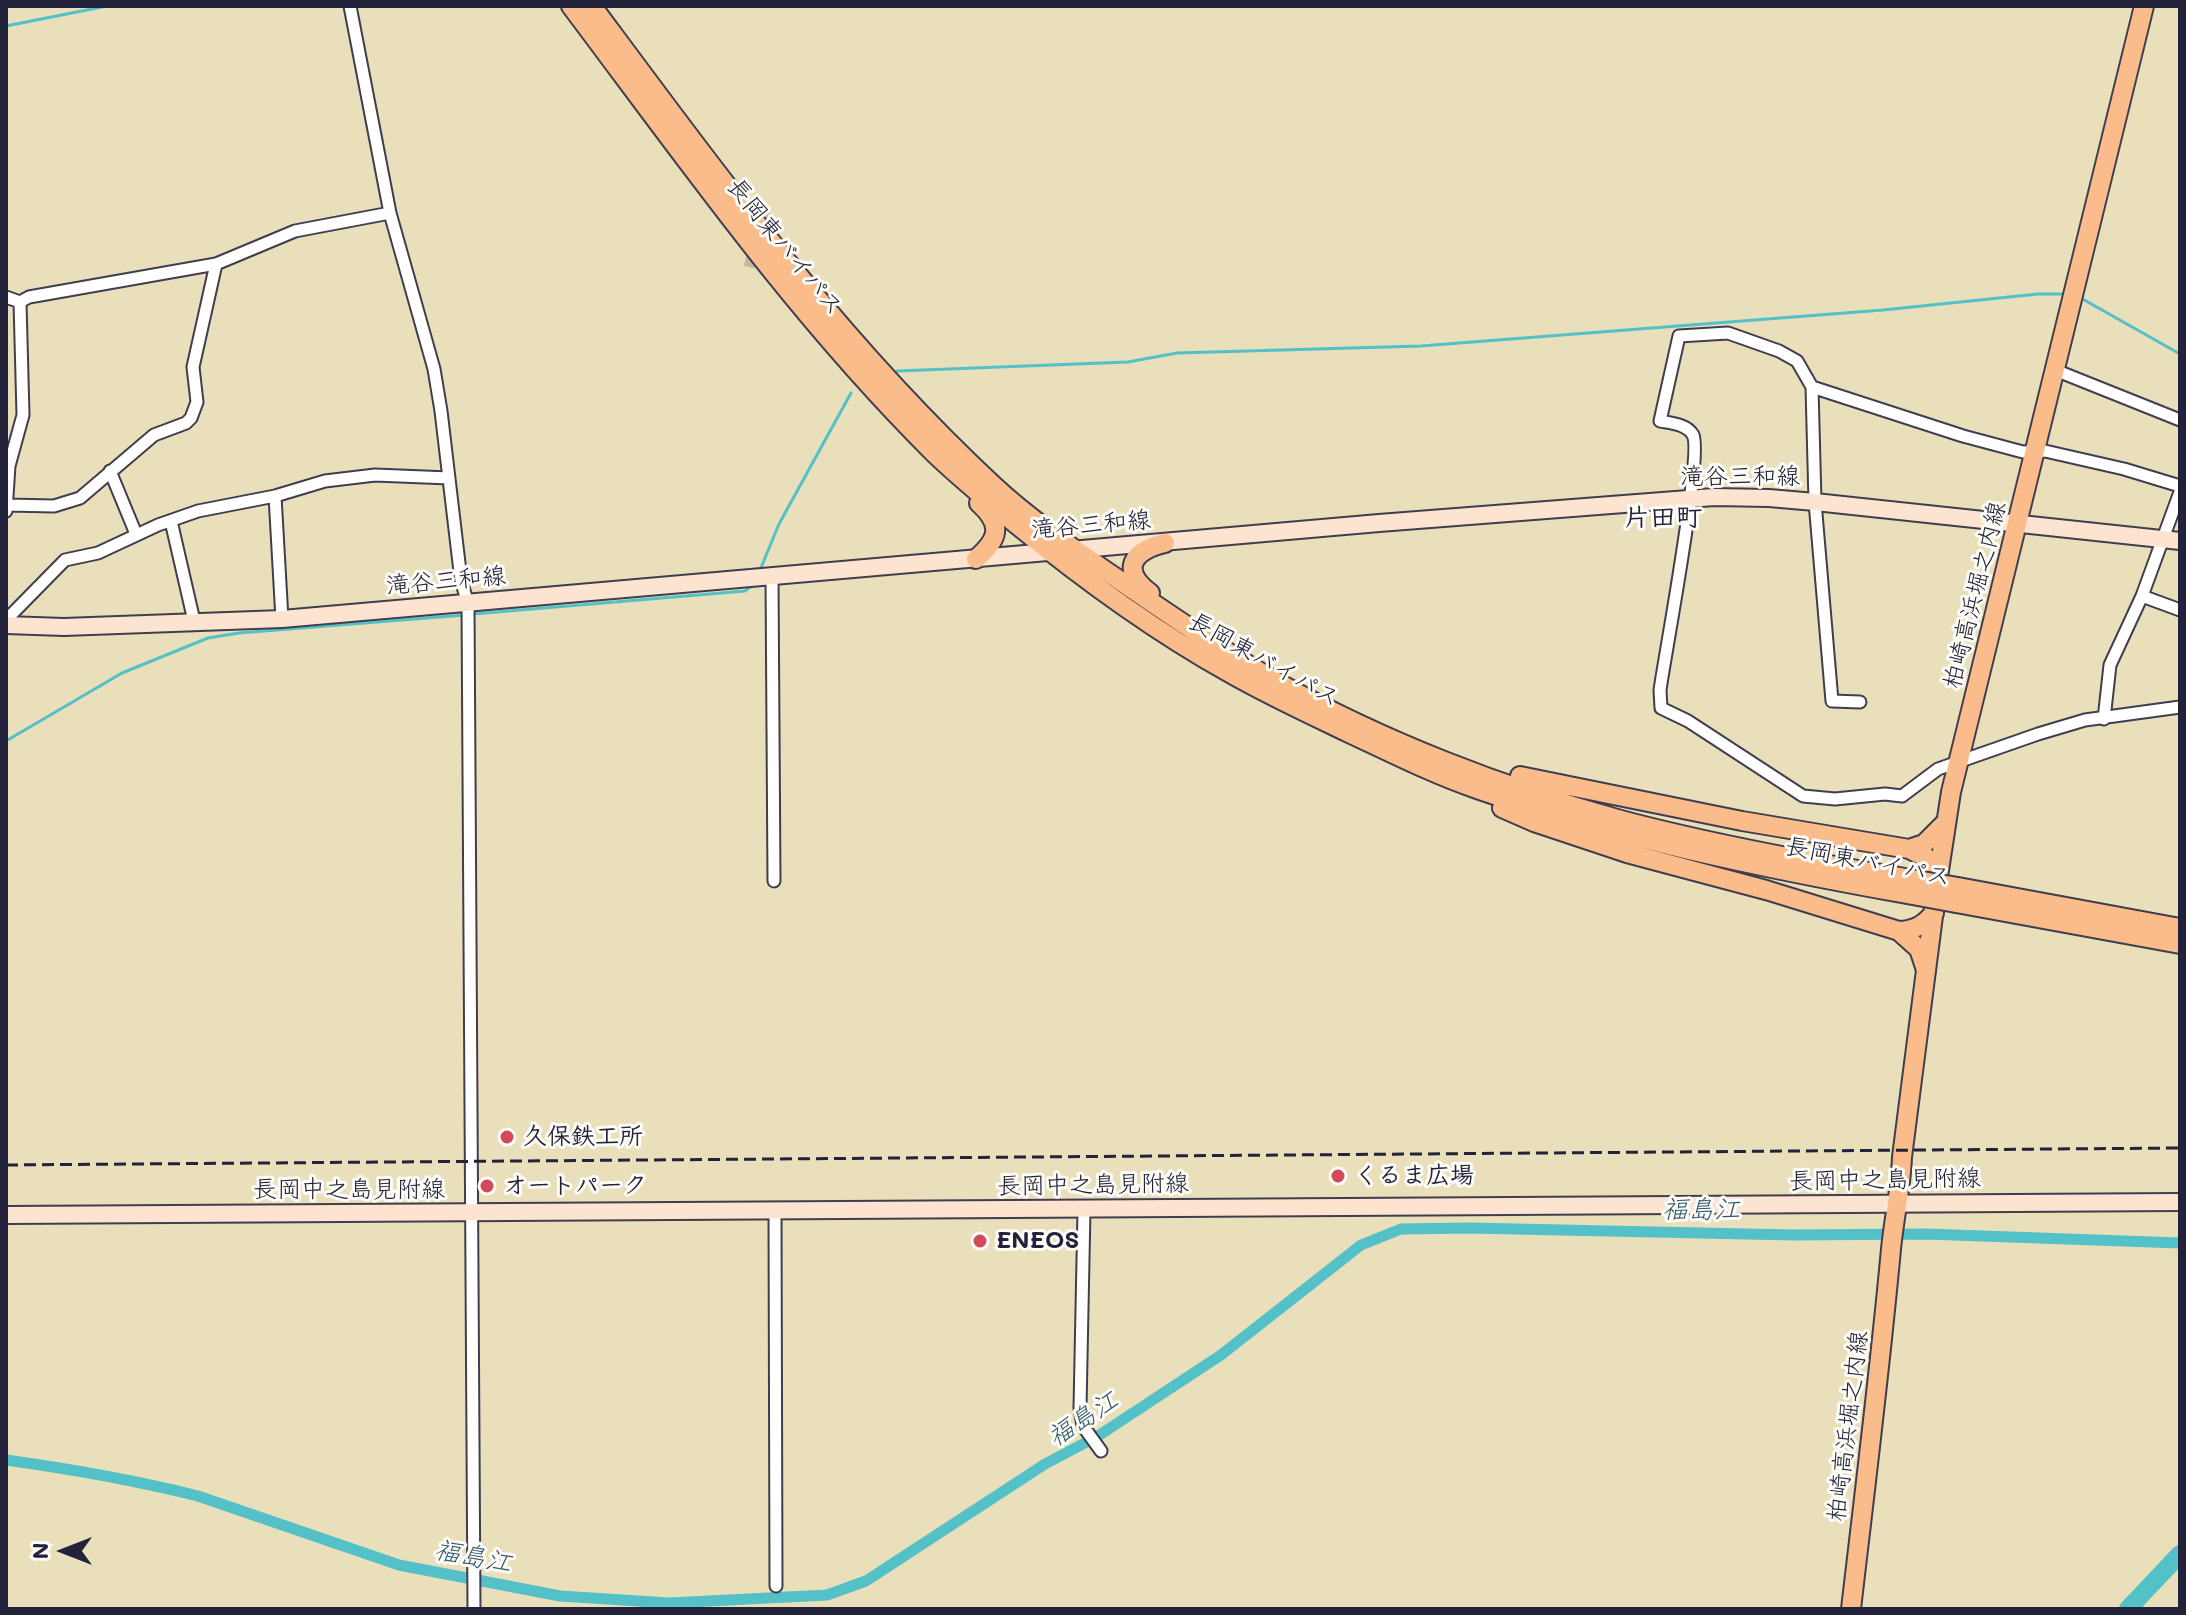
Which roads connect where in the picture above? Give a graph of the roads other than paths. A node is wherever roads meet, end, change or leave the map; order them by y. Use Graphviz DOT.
graph roads {
  1 [pos="350,6"];
  2 [pos="571,6"];
  3 [pos="592,6"];
  4 [pos="2144,6"];
  5 [pos="390,213"];
  6 [pos="761,259"];
  7 [pos="216,264"];
  8 [pos="6,297"];
  9 [pos="20,302"];
  10 [pos="2055,370"];
  11 [pos="1812,387"];
  12 [pos="2180,420"];
  13 [pos="2035,452"];
  14 [pos="110,471"];
  15 [pos="449,478"];
  16 [pos="2180,486"];
  17 [pos="2180,492"];
  18 [pos="275,496"];
  19 [pos="1689,499"];
  20 [pos="1815,502"];
  21 [pos="7,509"];
  22 [pos="171,521"];
  23 [pos="2019,524"];
  24 [pos="136,534"];
  25 [pos="2162,540"];
  26 [pos="2180,541"];
  27 [pos="1165,543"];
  28 [pos="1076,550"];
  29 [pos="1050,552"];
  30 [pos="976,559"];
  31 [pos="772,577"];
  32 [pos="2142,596"];
  33 [pos="468,604"];
  34 [pos="2180,610"];
  35 [pos="282,619"];
  36 [pos="194,621"];
  37 [pos="6,622"];
  38 [pos="1860,702"];
  39 [pos="2180,707"];
  40 [pos="2104,719"];
  41 [pos="1403,742"];
  42 [pos="1958,761"];
  43 [pos="1539,802"];
  44 [pos="1945,823"];
  45 [pos="1909,849"];
  46 [pos="1938,877"];
  47 [pos="774,881"];
  48 [pos="1957,895"];
  49 [pos="1934,913"];
  50 [pos="2180,928"];
  51 [pos="1899,931"];
  52 [pos="2180,944"];
  53 [pos="1926,970"];
  54 [pos="2180,1202"];
  55 [pos="1084,1210"];
  56 [pos="775,1212"];
  57 [pos="1896,1212"];
  58 [pos="472,1214"];
  59 [pos="6,1215"];
  60 [pos="1099,1449"];
  61 [pos="776,1586"];
  62 [pos="474,1609"];
  63 [pos="1851,1609"];
  1 -- 5 [label="street"];
  2 -- 6 [label="main road, 長岡東バイパス"];
  3 -- 28 [label="main road, 長岡東バイパス"];
  4 -- 10 [label="main road, 柏崎高浜堀之内線"];
  5 -- 7 [label="street"];
  5 -- 15 [label="street"];
  6 -- 29 [label="main road, 長岡東バイパス"];
  6 -- 30 [label="main road"];
  7 -- 9 [label="street"];
  7 -- 14 [label="street"];
  8 -- 9 [label="street"];
  9 -- 21 [label="street"];
  10 -- 12 [label="street"];
  10 -- 13 [label="main road, 柏崎高浜堀之内線"];
  11 -- 13 [label="street"];
  11 -- 19 [label="street"];
  11 -- 20 [label="street"];
  13 -- 16 [label="street"];
  13 -- 23 [label="main road, 柏崎高浜堀之内線"];
  14 -- 21 [label="street"];
  14 -- 24 [label="street"];
  15 -- 18 [label="street"];
  15 -- 33 [label="street"];
  17 -- 25 [label="street"];
  18 -- 22 [label="street"];
  18 -- 35 [label="street"];
  19 -- 20 [label="main road, 滝谷三和線"];
  19 -- 27 [label="main road, 滝谷三和線"];
  19 -- 42 [label="street"];
  20 -- 23 [label="main road, 滝谷三和線"];
  20 -- 38 [label="street"];
  22 -- 24 [label="street"];
  22 -- 36 [label="street"];
  23 -- 25 [label="main road, 滝谷三和線"];
  23 -- 42 [label="main road, 柏崎高浜堀之内線"];
  24 -- 37 [label="street"];
  25 -- 26 [label="main road, 滝谷三和線"];
  25 -- 32 [label="street"];
  27 -- 28 [label="main road, 滝谷三和線"];
  27 -- 41 [label="main road"];
  28 -- 29 [label="main road, 滝谷三和線"];
  28 -- 41 [label="main road, 長岡東バイパス"];
  29 -- 30 [label="main road, 滝谷三和線"];
  29 -- 43 [label="main road, 長岡東バイパス"];
  30 -- 31 [label="main road, 滝谷三和線"];
  31 -- 33 [label="main road, 滝谷三和線"];
  31 -- 47 [label="street"];
  32 -- 34 [label="street"];
  32 -- 40 [label="street"];
  33 -- 35 [label="main road, 滝谷三和線"];
  33 -- 58 [label="street"];
  35 -- 36 [label="main road, 滝谷三和線"];
  36 -- 37 [label="main road, 滝谷三和線"];
  39 -- 40 [label="street"];
  40 -- 42 [label="street"];
  41 -- 43 [label="main road, 長岡東バイパス"];
  42 -- 44 [label="main road, 柏崎高浜堀之内線"];
  43 -- 45 [label="main road"];
  43 -- 48 [label="main road, 長岡東バイパス, bridge"];
  43 -- 51 [label="main road"];
  44 -- 45 [label="main road"];
  44 -- 46 [label="main road, 柏崎高浜堀之内線"];
  45 -- 46 [label="main road"];
  46 -- 49 [label="main road, 柏崎高浜堀之内線"];
  48 -- 50 [label="main road, 長岡東バイパス"];
  48 -- 52 [label="main road, 長岡東バイパス"];
  49 -- 51 [label="main road"];
  49 -- 53 [label="main road, 柏崎高浜堀之内線"];
  51 -- 53 [label="main road"];
  53 -- 57 [label="main road, 柏崎高浜堀之内線"];
  54 -- 57 [label="main road, 長岡中之島見附線"];
  55 -- 56 [label="main road, 長岡中之島見附線"];
  55 -- 57 [label="main road, 長岡中之島見附線"];
  55 -- 60 [label="street"];
  56 -- 58 [label="main road, 長岡中之島見附線"];
  56 -- 61 [label="street"];
  57 -- 63 [label="main road, 柏崎高浜堀之内線"];
  58 -- 59 [label="main road, 長岡中之島見附線"];
  58 -- 62 [label="street"];
}
